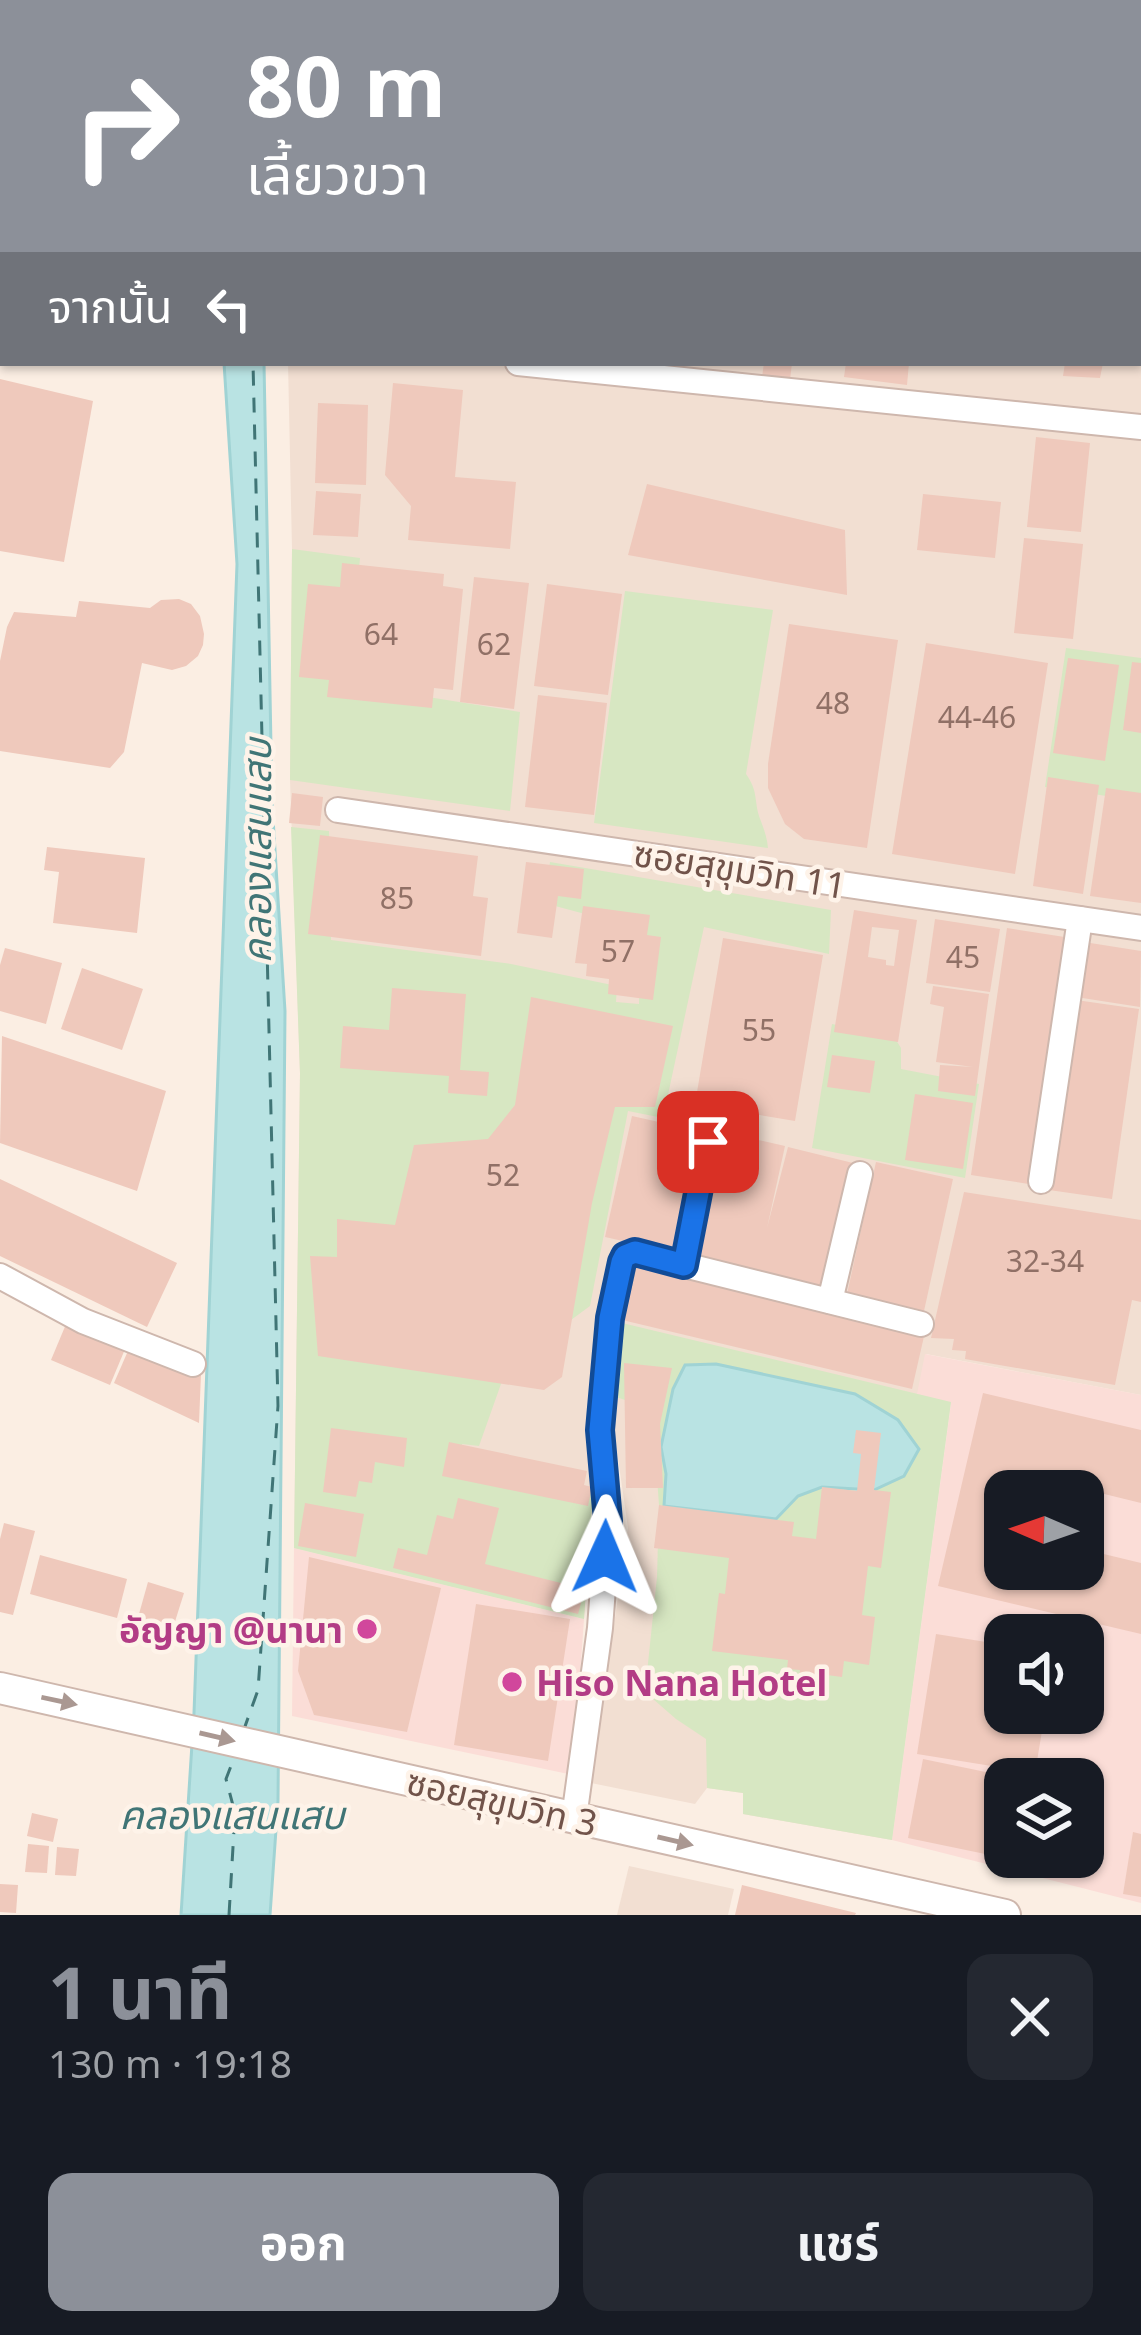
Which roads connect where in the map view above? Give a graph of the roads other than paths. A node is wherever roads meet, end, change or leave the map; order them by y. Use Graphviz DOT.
graph roads {
  1 [pos="547,366"];
  2 [pos="1141,428"];
  3 [pos="338,810"];
  4 [pos="1080,919"];
  5 [pos="1141,928"];
  6 [pos="708,1142"];
  7 [pos="860,1174"];
  8 [pos="1041,1181"];
  9 [pos="684,1265"];
  10 [pos="0,1276"];
  11 [pos="830,1301"];
  12 [pos="921,1324"];
  13 [pos="193,1364"];
  14 [pos="0,1688"];
  15 [pos="574,1818"];
  16 [pos="899,1904"];
  17 [pos="1005,1915"];
  1 -- 2 [label="street"];
  3 -- 4 [label="street, ซอยสุขุมวิท 11"];
  4 -- 5 [label="street, ซอยสุขุมวิท 11"];
  4 -- 8 [label="street"];
  6 -- 9 [label="street"];
  7 -- 11 [label="street"];
  9 -- 11 [label="street"];
  9 -- 15 [label="street"];
  10 -- 13 [label="street"];
  11 -- 12 [label="street"];
  14 -- 15 [label="street, ซอยสุขุมวิท 3, one-way"];
  15 -- 16 [label="street, ซอยสุขุมวิท 3, one-way"];
  16 -- 17 [label="street, ซอยสุขุมวิท 3"];
}
